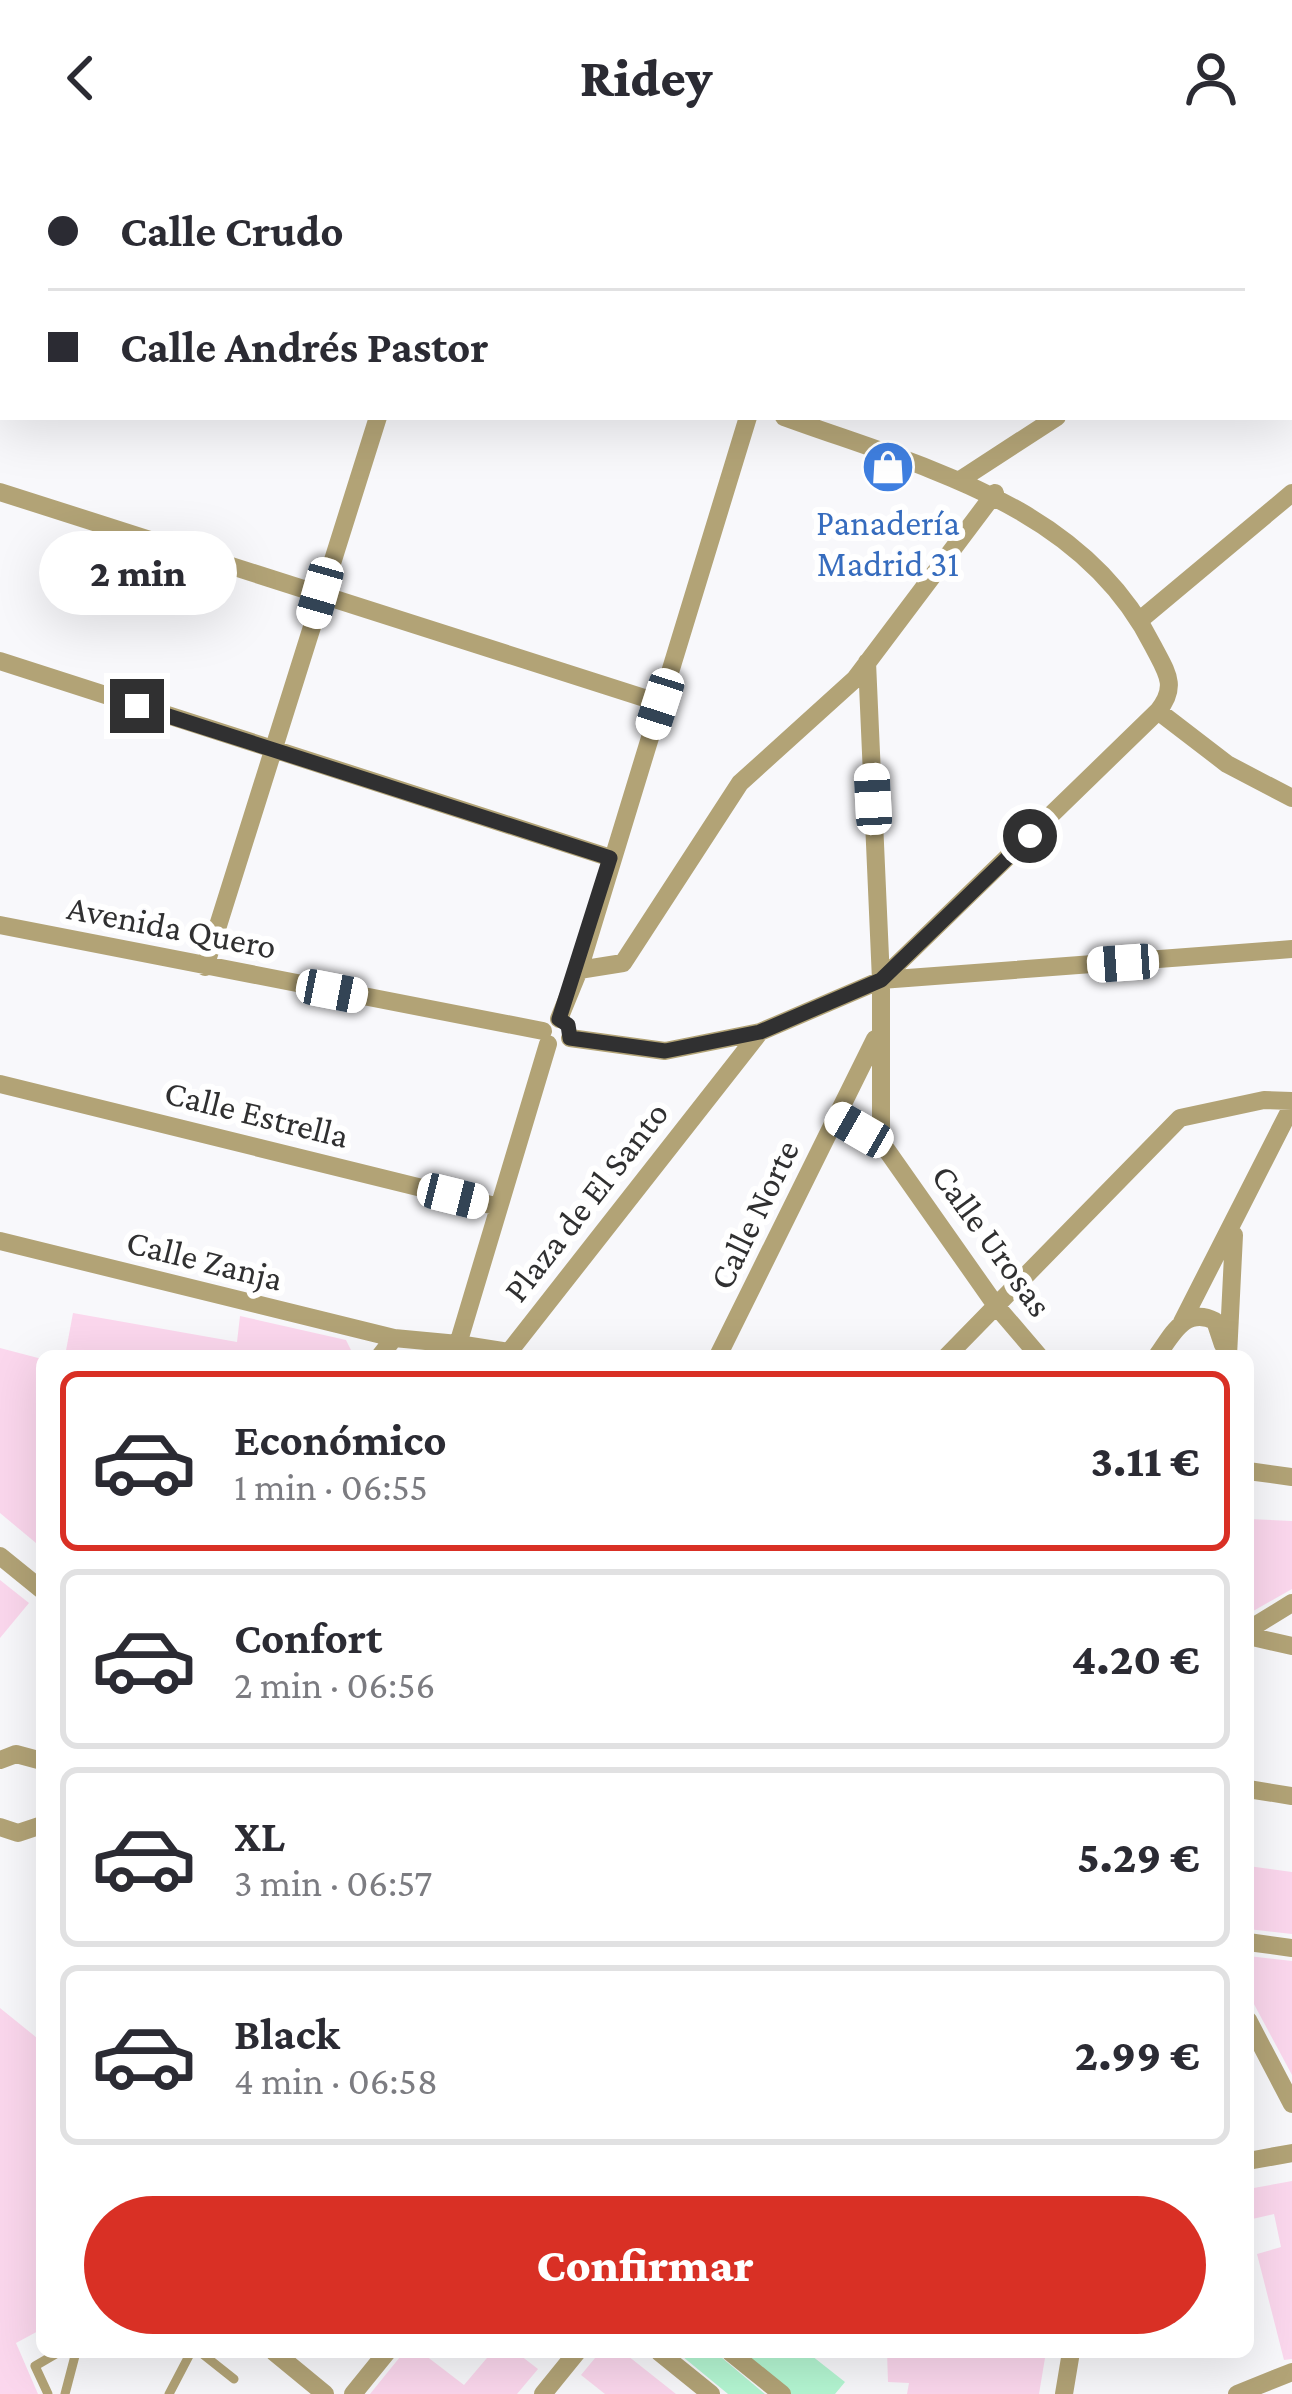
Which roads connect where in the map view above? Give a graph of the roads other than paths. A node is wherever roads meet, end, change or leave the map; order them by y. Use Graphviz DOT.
graph roads {
  1 [pos="378,420"];
  2 [pos="747,420"];
  3 [pos="1052,420"];
  4 [pos="819,423"];
  5 [pos="960,480"];
  6 [pos="0,493"];
  7 [pos="995,493"];
  8 [pos="1292,493"];
  9 [pos="320,593"];
  10 [pos="1140,620"];
  11 [pos="0,661"];
  12 [pos="867,662"];
  13 [pos="660,704"];
  14 [pos="1158,711"];
  15 [pos="274,750"];
  16 [pos="1292,798"];
  17 [pos="610,858"];
  18 [pos="0,926"];
  19 [pos="1292,950"];
  20 [pos="205,967"];
  21 [pos="579,970"];
  22 [pos="881,980"];
  23 [pos="550,1031"];
  24 [pos="760,1032"];
  25 [pos="877,1035"];
  26 [pos="0,1084"];
  27 [pos="1292,1103"];
  28 [pos="837,1117"];
  29 [pos="1292,1139"];
  30 [pos="880,1142"];
  31 [pos="499,1207"];
  32 [pos="0,1241"];
  33 [pos="997,1307"];
  34 [pos="1182,1322"];
  35 [pos="394,1338"];
  36 [pos="458,1344"];
  37 [pos="385,1350"];
  38 [pos="488,1350"];
  39 [pos="511,1350"];
  40 [pos="721,1350"];
  41 [pos="952,1350"];
  42 [pos="1034,1350"];
  43 [pos="1161,1350"];
  44 [pos="1225,1350"];
  45 [pos="1227,1350"];
  46 [pos="1254,1472"];
  47 [pos="1292,1477"];
  48 [pos="0,1556"];
  49 [pos="36,1585"];
  50 [pos="1292,1603"];
  51 [pos="1254,1629"];
  52 [pos="1254,1635"];
  53 [pos="1292,1646"];
  54 [pos="5,1754"];
  55 [pos="36,1760"];
  56 [pos="1254,1790"];
  57 [pos="1292,1796"];
  58 [pos="0,1827"];
  59 [pos="36,1832"];
  60 [pos="1254,1943"];
  61 [pos="1292,1948"];
  62 [pos="1254,2031"];
  63 [pos="1292,2104"];
  64 [pos="1292,2153"];
  65 [pos="1254,2160"];
  66 [pos="49,2358"];
  67 [pos="74,2358"];
  68 [pos="188,2358"];
  69 [pos="207,2358"];
  70 [pos="281,2358"];
  71 [pos="382,2358"];
  72 [pos="572,2358"];
  73 [pos="666,2358"];
  74 [pos="737,2358"];
  75 [pos="1070,2358"];
  76 [pos="1292,2372"];
  77 [pos="233,2379"];
  78 [pos="49,2394"];
  79 [pos="65,2394"];
  80 [pos="169,2394"];
  81 [pos="326,2394"];
  82 [pos="353,2394"];
  83 [pos="543,2394"];
  84 [pos="711,2394"];
  85 [pos="782,2394"];
  86 [pos="1064,2394"];
  87 [pos="1237,2394"];
  1 -- 9 [label="street"];
  2 -- 13 [label="street"];
  3 -- 5 [label="street"];
  4 -- 5 [label="street"];
  5 -- 7 [label="street"];
  6 -- 9 [label="street"];
  7 -- 10 [label="street"];
  7 -- 12 [label="street"];
  8 -- 10 [label="street"];
  9 -- 13 [label="street"];
  9 -- 15 [label="street"];
  10 -- 14 [label="street"];
  11 -- 15 [label="street"];
  12 -- 21 [label="street"];
  12 -- 22 [label="street"];
  13 -- 17 [label="street"];
  14 -- 16 [label="street"];
  14 -- 22 [label="street"];
  15 -- 17 [label="street"];
  15 -- 20 [label="street"];
  17 -- 21 [label="street"];
  18 -- 20 [label="street, Avenida Quero"];
  19 -- 22 [label="street"];
  20 -- 23 [label="street, Avenida Quero"];
  21 -- 23 [label="street"];
  22 -- 24 [label="street"];
  22 -- 25 [label="street"];
  23 -- 24 [label="street, Plaza de El Santo"];
  23 -- 31 [label="street"];
  24 -- 39 [label="street, Plaza de El Santo"];
  25 -- 28 [label="street, Calle Norte"];
  25 -- 30 [label="street"];
  26 -- 31 [label="street, Calle Estrella"];
  27 -- 33 [label="street"];
  27 -- 34 [label="street"];
  28 -- 30 [label="street"];
  28 -- 40 [label="street, Calle Norte"];
  29 -- 45 [label="street"];
  30 -- 33 [label="street, Calle Urosas"];
  31 -- 36 [label="street"];
  32 -- 35 [label="street, Calle Zanja"];
  33 -- 41 [label="street"];
  33 -- 42 [label="street, Calle Urosas"];
  34 -- 43 [label="street"];
  34 -- 44 [label="street"];
  35 -- 36 [label="street, Calle Zanja"];
  35 -- 37 [label="street"];
  36 -- 38 [label="street, Plaza de El Santo"];
  46 -- 47 [label="street"];
  48 -- 49 [label="street"];
  50 -- 51 [label="street"];
  52 -- 53 [label="street"];
  54 -- 55 [label="street"];
  56 -- 57 [label="street"];
  58 -- 59 [label="street"];
  60 -- 61 [label="street"];
  62 -- 63 [label="street"];
  64 -- 65 [label="street"];
  66 -- 78 [label="lane"];
  67 -- 79 [label="lane"];
  68 -- 80 [label="lane"];
  69 -- 77 [label="lane"];
  70 -- 81 [label="street"];
  71 -- 82 [label="street"];
  72 -- 83 [label="street"];
  73 -- 84 [label="street"];
  74 -- 85 [label="street"];
  75 -- 86 [label="street"];
  76 -- 87 [label="street"];
}
